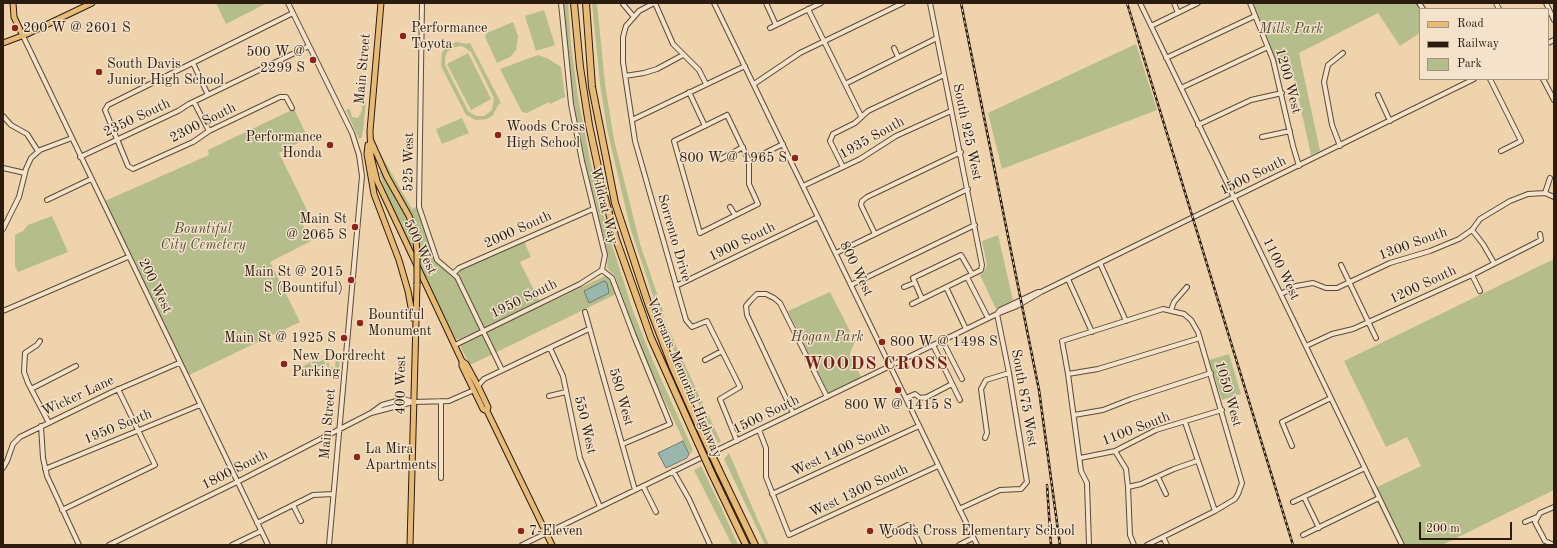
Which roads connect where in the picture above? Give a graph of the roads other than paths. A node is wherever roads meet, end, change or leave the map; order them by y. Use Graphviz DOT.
graph roads {
  1 [pos="13,3"];
  2 [pos="92,3"];
  3 [pos="288,3"];
  4 [pos="381,3"];
  5 [pos="422,3"];
  6 [pos="561,3"];
  7 [pos="574,3"];
  8 [pos="586,3"];
  9 [pos="654,3"];
  10 [pos="714,3"];
  11 [pos="766,3"];
  12 [pos="821,3"];
  13 [pos="903,3"];
  14 [pos="930,3"];
  15 [pos="1140,3"];
  16 [pos="1174,3"];
  17 [pos="1198,3"];
  18 [pos="1250,3"];
  19 [pos="1546,3"];
  20 [pos="623,4"];
  21 [pos="808,9"];
  22 [pos="293,13"];
  23 [pos="1178,13"];
  24 [pos="1552,13"];
  25 [pos="634,16"];
  26 [pos="1255,16"];
  27 [pos="1554,20"];
  28 [pos="776,25"];
  29 [pos="1151,26"];
  30 [pos="770,28"];
  31 [pos="23,36"];
  32 [pos="937,38"];
  33 [pos="824,40"];
  34 [pos="3,43"];
  35 [pos="309,46"];
  36 [pos="1268,47"];
  37 [pos="894,48"];
  38 [pos="1344,53"];
  39 [pos="683,55"];
  40 [pos="898,56"];
  41 [pos="1166,58"];
  42 [pos="193,63"];
  43 [pos="745,66"];
  44 [pos="944,75"];
  45 [pos="625,76"];
  46 [pos="1468,80"];
  47 [pos="1490,80"];
  48 [pos="1544,80"];
  49 [pos="706,84"];
  50 [pos="754,84"];
  51 [pos="845,84"];
  52 [pos="1181,88"];
  53 [pos="689,92"];
  54 [pos="1282,93"];
  55 [pos="208,95"];
  56 [pos="1378,95"];
  57 [pos="1554,100"];
  58 [pos="194,102"];
  59 [pos="292,108"];
  60 [pos="951,110"];
  61 [pos="3,116"];
  62 [pos="861,116"];
  63 [pos="632,120"];
  64 [pos="1390,121"];
  65 [pos="1198,125"];
  66 [pos="705,126"];
  67 [pos="209,131"];
  68 [pos="1290,131"];
  69 [pos="1262,137"];
  70 [pos="72,138"];
  71 [pos="370,138"];
  72 [pos="117,140"];
  73 [pos="783,144"];
  74 [pos="1340,146"];
  75 [pos="743,147"];
  76 [pos="38,151"];
  77 [pos="1501,151"];
  78 [pos="961,152"];
  79 [pos="80,157"];
  80 [pos="720,159"];
  81 [pos="749,161"];
  82 [pos="1299,166"];
  83 [pos="843,167"];
  84 [pos="3,168"];
  85 [pos="25,173"];
  86 [pos="1550,178"];
  87 [pos="91,179"];
  88 [pos="803,186"];
  89 [pos="968,189"];
  90 [pos="1545,193"];
  91 [pos="1554,197"];
  92 [pos="1234,198"];
  93 [pos="47,200"];
  94 [pos="730,207"];
  95 [pos="593,209"];
  96 [pos="735,215"];
  97 [pos="818,216"];
  98 [pos="975,225"];
  99 [pos="3,229"];
  100 [pos="1472,230"];
  101 [pos="875,234"];
  102 [pos="1540,234"];
  103 [pos="836,253"];
  104 [pos="128,257"];
  105 [pos="1100,263"];
  106 [pos="1494,263"];
  107 [pos="1341,265"];
  108 [pos="602,270"];
  109 [pos="454,273"];
  110 [pos="1472,275"];
  111 [pos="970,276"];
  112 [pos="1068,279"];
  113 [pos="1349,282"];
  114 [pos="914,283"];
  115 [pos="851,285"];
  116 [pos="676,286"];
  117 [pos="904,287"];
  118 [pos="946,287"];
  119 [pos="1187,287"];
  120 [pos="1480,291"];
  121 [pos="1281,294"];
  122 [pos="922,299"];
  123 [pos="912,304"];
  124 [pos="1172,310"];
  125 [pos="3,311"];
  126 [pos="584,312"];
  127 [pos="997,314"];
  128 [pos="988,318"];
  129 [pos="1126,320"];
  130 [pos="1368,323"];
  131 [pos="414,327"];
  132 [pos="589,329"];
  133 [pos="966,329"];
  134 [pos="483,331"];
  135 [pos="1092,332"];
  136 [pos="1200,338"];
  137 [pos="1376,338"];
  138 [pos="942,340"];
  139 [pos="40,341"];
  140 [pos="455,345"];
  141 [pos="932,345"];
  142 [pos="1306,346"];
  143 [pos="550,348"];
  144 [pos="722,351"];
  145 [pos="705,360"];
  146 [pos="179,363"];
  147 [pos="76,366"];
  148 [pos="890,366"];
  149 [pos="502,370"];
  150 [pos="1010,373"];
  151 [pos="1211,373"];
  152 [pos="1068,374"];
  153 [pos="962,379"];
  154 [pos="952,384"];
  155 [pos="476,388"];
  156 [pos="31,389"];
  157 [pos="118,389"];
  158 [pos="566,392"];
  159 [pos="549,396"];
  160 [pos="827,397"];
  161 [pos="906,398"];
  162 [pos="1331,398"];
  163 [pos="960,400"];
  164 [pos="413,402"];
  165 [pos="441,402"];
  166 [pos="200,406"];
  167 [pos="1222,410"];
  168 [pos="793,414"];
  169 [pos="1074,415"];
  170 [pos="49,422"];
  171 [pos="1185,422"];
  172 [pos="41,426"];
  173 [pos="919,426"];
  174 [pos="339,430"];
  175 [pos="758,430"];
  176 [pos="138,431"];
  177 [pos="985,438"];
  178 [pos="737,441"];
  179 [pos="623,444"];
  180 [pos="1292,446"];
  181 [pos="1115,451"];
  182 [pos="1079,456"];
  183 [pos="1197,461"];
  184 [pos="938,466"];
  185 [pos="3,468"];
  186 [pos="1365,468"];
  187 [pos="45,469"];
  188 [pos="673,471"];
  189 [pos="1158,477"];
  190 [pos="441,478"];
  191 [pos="237,482"];
  192 [pos="643,486"];
  193 [pos="1128,487"];
  194 [pos="635,490"];
  195 [pos="333,494"];
  196 [pos="772,494"];
  197 [pos="1166,494"];
  198 [pos="1304,497"];
  199 [pos="1379,498"];
  200 [pos="1293,502"];
  201 [pos="293,505"];
  202 [pos="600,507"];
  203 [pos="1554,507"];
  204 [pos="959,509"];
  205 [pos="62,510"];
  206 [pos="1215,511"];
  207 [pos="656,512"];
  208 [pos="1537,518"];
  209 [pos="301,521"];
  210 [pos="1525,522"];
  211 [pos="257,523"];
  212 [pos="1319,528"];
  213 [pos="261,531"];
  214 [pos="546,533"];
  215 [pos="888,535"];
  216 [pos="1303,535"];
  217 [pos="1163,537"];
  218 [pos="973,538"];
  219 [pos="1554,544"];
  220 [pos="79,545"];
  221 [pos="109,545"];
  222 [pos="232,545"];
  223 [pos="268,545"];
  224 [pos="328,545"];
  225 [pos="410,545"];
  226 [pos="522,545"];
  227 [pos="552,545"];
  228 [pos="710,545"];
  229 [pos="746,545"];
  230 [pos="755,545"];
  231 [pos="920,545"];
  232 [pos="959,545"];
  233 [pos="977,545"];
  234 [pos="1089,545"];
  235 [pos="1134,545"];
  236 [pos="1147,545"];
  237 [pos="1166,545"];
  238 [pos="1402,545"];
  1 -- 31 [label="main road"];
  2 -- 31 [label="main road"];
  3 -- 22 [label="street"];
  4 -- 71 [label="main road, Main Street"];
  5 -- 109 [label="street, 525 West"];
  6 -- 95 [label="street, Wildcat Way"];
  7 -- 229 [label="highway, Veterans Memorial Highway, bridge"];
  8 -- 230 [label="highway, Veterans Memorial Highway, bridge"];
  9 -- 25 [label="street"];
  9 -- 39 [label="street"];
  10 -- 43 [label="street, 800 West"];
  11 -- 28 [label="street"];
  12 -- 21 [label="street"];
  13 -- 33 [label="street"];
  14 -- 32 [label="street, South 925 West"];
  15 -- 29 [label="street, 1100 West"];
  16 -- 23 [label="street"];
  17 -- 23 [label="street"];
  18 -- 26 [label="street, 1200 West"];
  19 -- 24 [label="street"];
  20 -- 25 [label="street"];
  21 -- 28 [label="street"];
  21 -- 33 [label="street"];
  22 -- 35 [label="street"];
  22 -- 42 [label="street"];
  23 -- 29 [label="street"];
  24 -- 27 [label="street"];
  25 -- 45 [label="street, Sorrento Drive"];
  26 -- 36 [label="street, 1200 West"];
  26 -- 41 [label="street"];
  28 -- 30 [label="street"];
  29 -- 41 [label="street, 1100 West"];
  31 -- 34 [label="main road"];
  31 -- 70 [label="street, 200 West"];
  32 -- 40 [label="street"];
  32 -- 44 [label="street, South 925 West"];
  33 -- 50 [label="street"];
  33 -- 51 [label="street"];
  35 -- 55 [label="street, 2350 South"];
  35 -- 174 [label="street, Main Street"];
  36 -- 52 [label="street"];
  36 -- 54 [label="street, 1200 West"];
  37 -- 40 [label="street"];
  38 -- 74 [label="street"];
  39 -- 45 [label="street"];
  39 -- 49 [label="street"];
  40 -- 51 [label="street"];
  41 -- 52 [label="street, 1100 West"];
  42 -- 55 [label="street"];
  42 -- 72 [label="street"];
  43 -- 49 [label="street"];
  43 -- 50 [label="street, 800 West"];
  44 -- 60 [label="street, South 925 West"];
  44 -- 62 [label="street"];
  45 -- 63 [label="street, Sorrento Drive"];
  46 -- 64 [label="street, 1500 South"];
  47 -- 77 [label="street"];
  48 -- 57 [label="street"];
  49 -- 53 [label="street"];
  50 -- 73 [label="street, 800 West"];
  51 -- 62 [label="street"];
  52 -- 65 [label="street, 1100 West"];
  53 -- 63 [label="street"];
  53 -- 66 [label="street"];
  54 -- 65 [label="street"];
  54 -- 68 [label="street, 1200 West"];
  55 -- 58 [label="street, 2350 South"];
  56 -- 64 [label="street"];
  58 -- 67 [label="street"];
  58 -- 72 [label="street, 2350 South"];
  59 -- 67 [label="street, 2300 South"];
  60 -- 78 [label="street, South 925 West"];
  60 -- 83 [label="street, 1935 South"];
  61 -- 76 [label="street"];
  62 -- 83 [label="street"];
  63 -- 116 [label="street, Sorrento Drive"];
  64 -- 74 [label="street, 1500 South"];
  65 -- 92 [label="street, 1100 West"];
  66 -- 75 [label="street"];
  66 -- 96 [label="street"];
  67 -- 72 [label="street, 2300 South"];
  68 -- 69 [label="street"];
  68 -- 82 [label="street, 1200 West"];
  70 -- 76 [label="street"];
  70 -- 79 [label="street, 200 West"];
  71 -- 131 [label="main road"];
  71 -- 131 [label="main road, bridge"];
  71 -- 140 [label="main road, 500 West"];
  72 -- 79 [label="street, 2350 South"];
  73 -- 81 [label="street"];
  73 -- 88 [label="street, 800 West"];
  74 -- 82 [label="street, 1500 South"];
  75 -- 80 [label="street"];
  75 -- 81 [label="street"];
  76 -- 85 [label="street"];
  78 -- 89 [label="street, South 925 West"];
  78 -- 101 [label="street"];
  79 -- 87 [label="street, 200 West"];
  81 -- 96 [label="street"];
  82 -- 92 [label="street, 1500 South"];
  83 -- 88 [label="street, 1935 South"];
  84 -- 85 [label="street"];
  85 -- 99 [label="street"];
  86 -- 90 [label="street"];
  87 -- 93 [label="street"];
  87 -- 104 [label="street, 200 West"];
  88 -- 97 [label="street, 800 West"];
  89 -- 98 [label="street, South 925 West"];
  89 -- 101 [label="street"];
  90 -- 91 [label="street"];
  90 -- 100 [label="street, 1300 South"];
  92 -- 105 [label="street, 1500 South"];
  92 -- 121 [label="street, 1100 West"];
  94 -- 96 [label="street"];
  95 -- 108 [label="street, Wildcat Way"];
  95 -- 109 [label="street, 2000 South"];
  97 -- 103 [label="street, 800 West"];
  97 -- 116 [label="street, 1900 South"];
  98 -- 111 [label="street, South 925 West"];
  98 -- 115 [label="street"];
  100 -- 106 [label="street"];
  100 -- 113 [label="street, 1300 South"];
  101 -- 103 [label="street"];
  102 -- 106 [label="street, 1200 South"];
  103 -- 115 [label="street, 800 West"];
  104 -- 125 [label="street"];
  104 -- 146 [label="street, 200 West"];
  105 -- 112 [label="street, 1500 South"];
  105 -- 129 [label="street"];
  106 -- 110 [label="street, 1200 South"];
  107 -- 113 [label="street"];
  108 -- 134 [label="street, 1950 South"];
  108 -- 179 [label="street"];
  109 -- 134 [label="street, 525 West"];
  110 -- 120 [label="street"];
  110 -- 130 [label="street, 1200 South"];
  111 -- 114 [label="street"];
  111 -- 118 [label="street"];
  111 -- 128 [label="street"];
  112 -- 127 [label="street, 1500 South"];
  112 -- 135 [label="street"];
  113 -- 121 [label="street, 1300 South"];
  113 -- 130 [label="street"];
  114 -- 117 [label="street"];
  114 -- 122 [label="street"];
  115 -- 148 [label="street, 800 West"];
  116 -- 144 [label="street, Sorrento Drive"];
  118 -- 122 [label="street"];
  118 -- 133 [label="street"];
  119 -- 124 [label="street"];
  121 -- 142 [label="street, 1100 West"];
  122 -- 123 [label="street"];
  124 -- 129 [label="street"];
  124 -- 136 [label="street, 1050 West"];
  126 -- 132 [label="street, 580 West"];
  127 -- 128 [label="street, 1500 South"];
  127 -- 150 [label="street, South 875 West"];
  128 -- 133 [label="street, 1500 South"];
  129 -- 135 [label="street"];
  130 -- 137 [label="street"];
  130 -- 142 [label="street, 1200 South"];
  131 -- 164 [label="main road, 400 West"];
  132 -- 143 [label="street, 1800 South"];
  132 -- 179 [label="street, 580 West"];
  133 -- 138 [label="street, 1500 South"];
  134 -- 140 [label="street, 1950 South"];
  134 -- 149 [label="street, 525 West"];
  135 -- 152 [label="street"];
  136 -- 151 [label="street, 1050 West"];
  136 -- 152 [label="street"];
  138 -- 141 [label="street, 1500 South"];
  138 -- 153 [label="street"];
  139 -- 156 [label="street"];
  140 -- 155 [label="main road, 500 West"];
  141 -- 148 [label="street, 1500 South"];
  141 -- 154 [label="street"];
  142 -- 162 [label="street, 1100 West"];
  143 -- 149 [label="street, 1800 South"];
  143 -- 158 [label="street, 550 West"];
  144 -- 145 [label="street"];
  144 -- 178 [label="street, Sorrento Drive"];
  146 -- 157 [label="street, Wicker Lane"];
  146 -- 166 [label="street, 200 West"];
  147 -- 156 [label="street"];
  148 -- 160 [label="street, 1500 South"];
  148 -- 161 [label="street, 800 West"];
  149 -- 155 [label="street, 1800 South"];
  150 -- 177 [label="street"];
  150 -- 204 [label="street, South 875 West"];
  151 -- 167 [label="street, 1050 West"];
  151 -- 169 [label="street"];
  152 -- 169 [label="street"];
  154 -- 161 [label="street"];
  154 -- 163 [label="street"];
  155 -- 165 [label="street, 1800 South"];
  155 -- 214 [label="main road, 500 West"];
  156 -- 170 [label="street"];
  157 -- 170 [label="street, Wicker Lane"];
  157 -- 176 [label="street"];
  158 -- 159 [label="street"];
  158 -- 202 [label="street, 550 West"];
  160 -- 168 [label="street, 1500 South"];
  160 -- 168 [label="street"];
  161 -- 173 [label="street, 800 West"];
  162 -- 180 [label="street"];
  162 -- 186 [label="street, 1100 West"];
  164 -- 165 [label="street, 1800 South"];
  164 -- 174 [label="street, 1800 South"];
  164 -- 225 [label="main road, 400 West"];
  165 -- 190 [label="street"];
  166 -- 176 [label="street, 1950 South"];
  166 -- 191 [label="street, 200 West"];
  167 -- 171 [label="street, 1100 South"];
  167 -- 206 [label="street, 1050 West"];
  168 -- 175 [label="street, 1500 South"];
  169 -- 182 [label="street"];
  170 -- 172 [label="street, Wicker Lane"];
  171 -- 181 [label="street, 1100 South"];
  171 -- 183 [label="street"];
  172 -- 185 [label="street, Wicker Lane"];
  172 -- 187 [label="street"];
  173 -- 184 [label="street, 800 West"];
  173 -- 196 [label="street, West 1400 South"];
  174 -- 191 [label="street, 1800 South"];
  174 -- 195 [label="street, Main Street"];
  175 -- 178 [label="street, 1500 South"];
  175 -- 196 [label="street"];
  176 -- 187 [label="street, 1950 South"];
  176 -- 205 [label="street"];
  178 -- 188 [label="street, 1500 South"];
  179 -- 194 [label="street, 580 West"];
  181 -- 182 [label="street, 1100 South"];
  181 -- 193 [label="street"];
  182 -- 234 [label="street"];
  183 -- 189 [label="street"];
  183 -- 206 [label="street"];
  184 -- 196 [label="street, West 1300 South"];
  184 -- 204 [label="street, 800 West"];
  186 -- 198 [label="street"];
  186 -- 199 [label="street, 1100 West"];
  187 -- 205 [label="street"];
  188 -- 192 [label="street, 1500 South"];
  188 -- 228 [label="street"];
  189 -- 193 [label="street"];
  189 -- 197 [label="street"];
  191 -- 211 [label="street, 200 West"];
  191 -- 221 [label="street, 1800 South"];
  192 -- 194 [label="street, 1500 South"];
  192 -- 207 [label="street"];
  193 -- 235 [label="street"];
  194 -- 202 [label="street, 1500 South"];
  195 -- 201 [label="street"];
  195 -- 224 [label="street, Main Street"];
  198 -- 200 [label="street"];
  198 -- 212 [label="street"];
  199 -- 212 [label="street"];
  199 -- 238 [label="street, 1100 West"];
  201 -- 209 [label="street"];
  201 -- 211 [label="street"];
  202 -- 214 [label="street, 1500 South"];
  203 -- 208 [label="street"];
  204 -- 218 [label="street, 800 West"];
  205 -- 220 [label="street"];
  206 -- 217 [label="street"];
  208 -- 210 [label="street"];
  208 -- 219 [label="street"];
  211 -- 213 [label="street, 200 West"];
  212 -- 216 [label="street"];
  213 -- 222 [label="street"];
  213 -- 223 [label="street, 200 West"];
  214 -- 226 [label="street, 1500 South"];
  214 -- 227 [label="main road, 500 West"];
  215 -- 231 [label="street"];
  217 -- 236 [label="street"];
  217 -- 237 [label="street"];
  218 -- 232 [label="street"];
  218 -- 233 [label="street, 800 West"];
}
